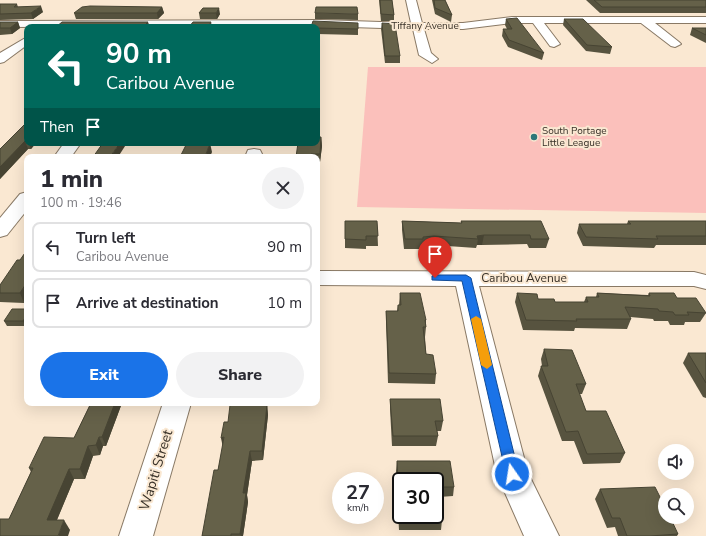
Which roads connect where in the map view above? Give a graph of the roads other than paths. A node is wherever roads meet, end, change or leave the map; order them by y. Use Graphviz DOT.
graph roads {
  1 [pos="411,0"];
  2 [pos="536,20"];
  3 [pos="644,20"];
  4 [pos="706,20"];
  5 [pos="0,24"];
  6 [pos="246,24"];
  7 [pos="24,25"];
  8 [pos="418,26"];
  9 [pos="24,42"];
  10 [pos="554,44"];
  11 [pos="674,44"];
  12 [pos="0,59"];
  13 [pos="432,59"];
  14 [pos="71,146"];
  15 [pos="64,154"];
  16 [pos="24,202"];
  17 [pos="9,221"];
  18 [pos="320,278"];
  19 [pos="466,278"];
  20 [pos="706,282"];
  21 [pos="175,406"];
  22 [pos="136,536"];
  23 [pos="542,536"];
  1 -- 8 [label="street"];
  2 -- 3 [label="street, Tiffany Avenue"];
  2 -- 8 [label="street, Tiffany Avenue"];
  2 -- 10 [label="street"];
  3 -- 4 [label="street, Tiffany Avenue"];
  3 -- 11 [label="street"];
  5 -- 7 [label="street, Tiffany Avenue"];
  6 -- 8 [label="street, Tiffany Avenue"];
  8 -- 13 [label="street"];
  9 -- 12 [label="street"];
  14 -- 15 [label="street"];
  16 -- 17 [label="street"];
  18 -- 19 [label="street, Caribou Avenue"];
  19 -- 20 [label="street, Caribou Avenue"];
  19 -- 23 [label="street"];
  21 -- 22 [label="street, Wapiti Street"];
}
